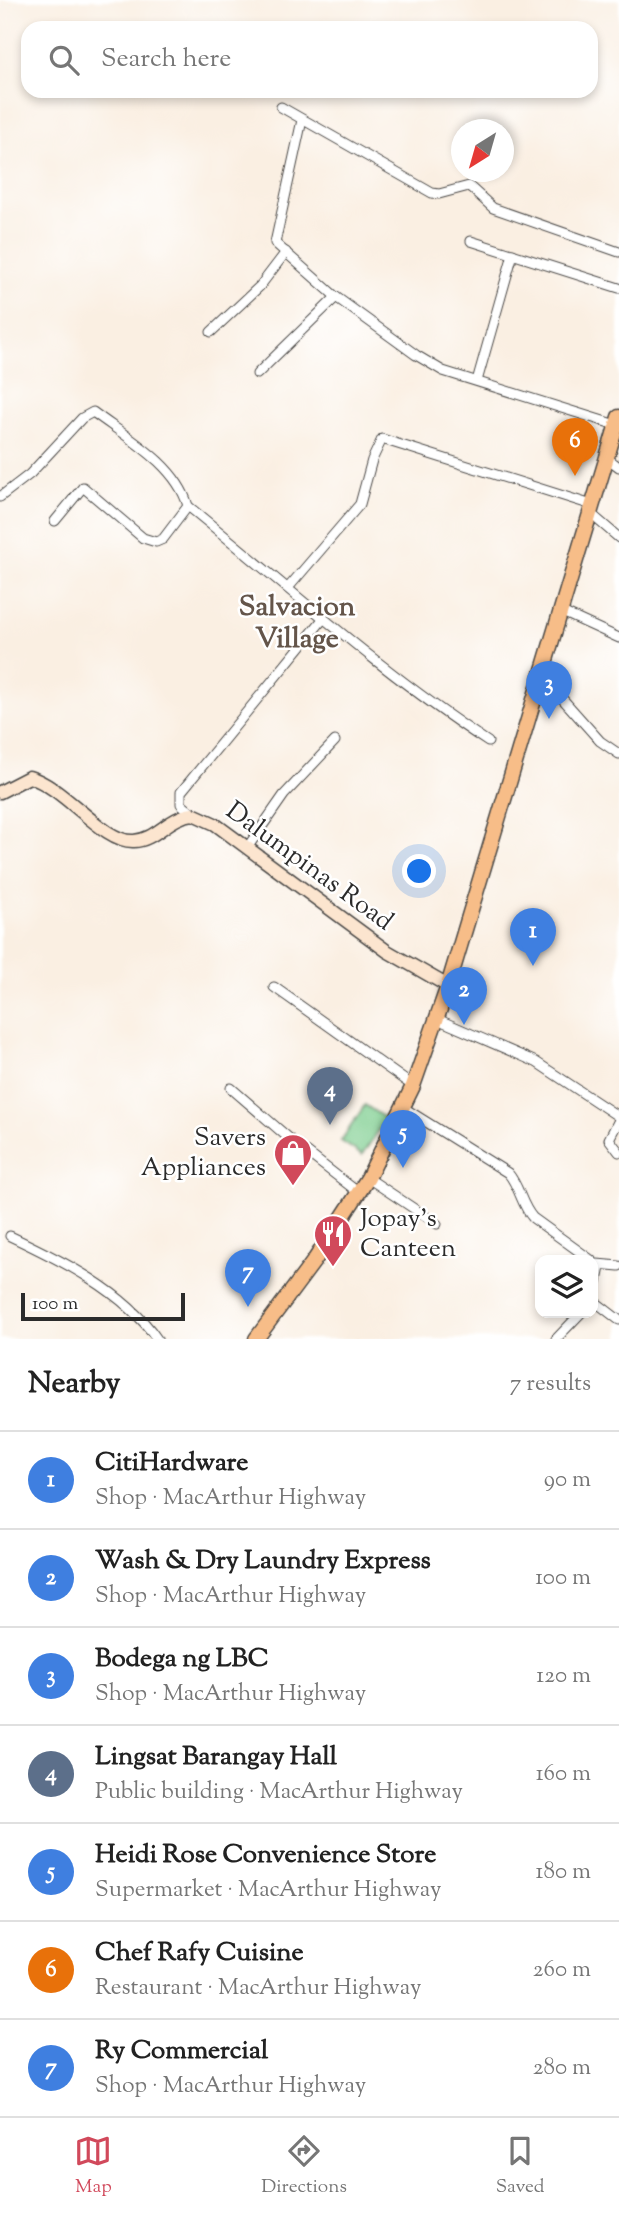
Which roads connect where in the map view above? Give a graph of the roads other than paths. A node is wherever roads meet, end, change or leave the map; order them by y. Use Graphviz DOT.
graph roads {
  1 [pos="281,107"];
  2 [pos="302,120"];
  3 [pos="471,241"];
  4 [pos="619,251"];
  5 [pos="286,252"];
  6 [pos="513,254"];
  7 [pos="619,288"];
  8 [pos="336,297"];
  9 [pos="211,332"];
  10 [pos="257,374"];
  11 [pos="477,381"];
  12 [pos="618,421"];
  13 [pos="613,463"];
  14 [pos="0,497"];
  15 [pos="188,506"];
  16 [pos="591,509"];
  17 [pos="55,521"];
  18 [pos="619,538"];
  19 [pos="288,588"];
  20 [pos="560,611"];
  21 [pos="323,619"];
  22 [pos="619,638"];
  23 [pos="543,677"];
  24 [pos="335,741"];
  25 [pos="488,742"];
  26 [pos="619,754"];
  27 [pos="0,792"];
  28 [pos="193,814"];
  29 [pos="247,848"];
  30 [pos="448,986"];
  31 [pos="274,988"];
  32 [pos="437,1020"];
  33 [pos="413,1086"];
  34 [pos="231,1088"];
  35 [pos="404,1108"];
  36 [pos="619,1118"];
  37 [pos="619,1152"];
  38 [pos="368,1178"];
  39 [pos="359,1193"];
  40 [pos="437,1224"];
  41 [pos="10,1236"];
  42 [pos="584,1255"];
  43 [pos="598,1263"];
  44 [pos="619,1266"];
  45 [pos="598,1304"];
  46 [pos="576,1318"];
  47 [pos="619,1320"];
  48 [pos="157,1339"];
  49 [pos="256,1339"];
  50 [pos="556,1339"];
  1 -- 2 [label="street"];
  2 -- 4 [label="street"];
  2 -- 5 [label="street"];
  3 -- 6 [label="street"];
  5 -- 8 [label="street"];
  5 -- 9 [label="street"];
  6 -- 7 [label="street"];
  6 -- 11 [label="street"];
  8 -- 10 [label="street"];
  8 -- 11 [label="street"];
  11 -- 12 [label="street"];
  12 -- 13 [label="main road"];
  13 -- 16 [label="main road"];
  14 -- 15 [label="street"];
  15 -- 17 [label="street"];
  15 -- 19 [label="street"];
  16 -- 18 [label="street"];
  16 -- 19 [label="street"];
  16 -- 20 [label="main road"];
  19 -- 21 [label="street"];
  20 -- 22 [label="street"];
  20 -- 23 [label="main road"];
  21 -- 25 [label="street"];
  21 -- 28 [label="street"];
  23 -- 26 [label="street"];
  23 -- 30 [label="main road"];
  24 -- 29 [label="street"];
  27 -- 28 [label="street, Dalumpinas Road"];
  28 -- 29 [label="street, Dalumpinas Road"];
  29 -- 30 [label="street, Dalumpinas Road"];
  30 -- 32 [label="main road"];
  31 -- 33 [label="street"];
  32 -- 33 [label="main road"];
  32 -- 36 [label="street"];
  33 -- 35 [label="main road"];
  34 -- 39 [label="street"];
  35 -- 38 [label="main road"];
  35 -- 42 [label="street"];
  36 -- 37 [label="street"];
  38 -- 39 [label="main road"];
  38 -- 40 [label="street"];
  39 -- 49 [label="main road"];
  41 -- 48 [label="street"];
  43 -- 44 [label="street"];
  45 -- 47 [label="street"];
  46 -- 50 [label="street"];
}
